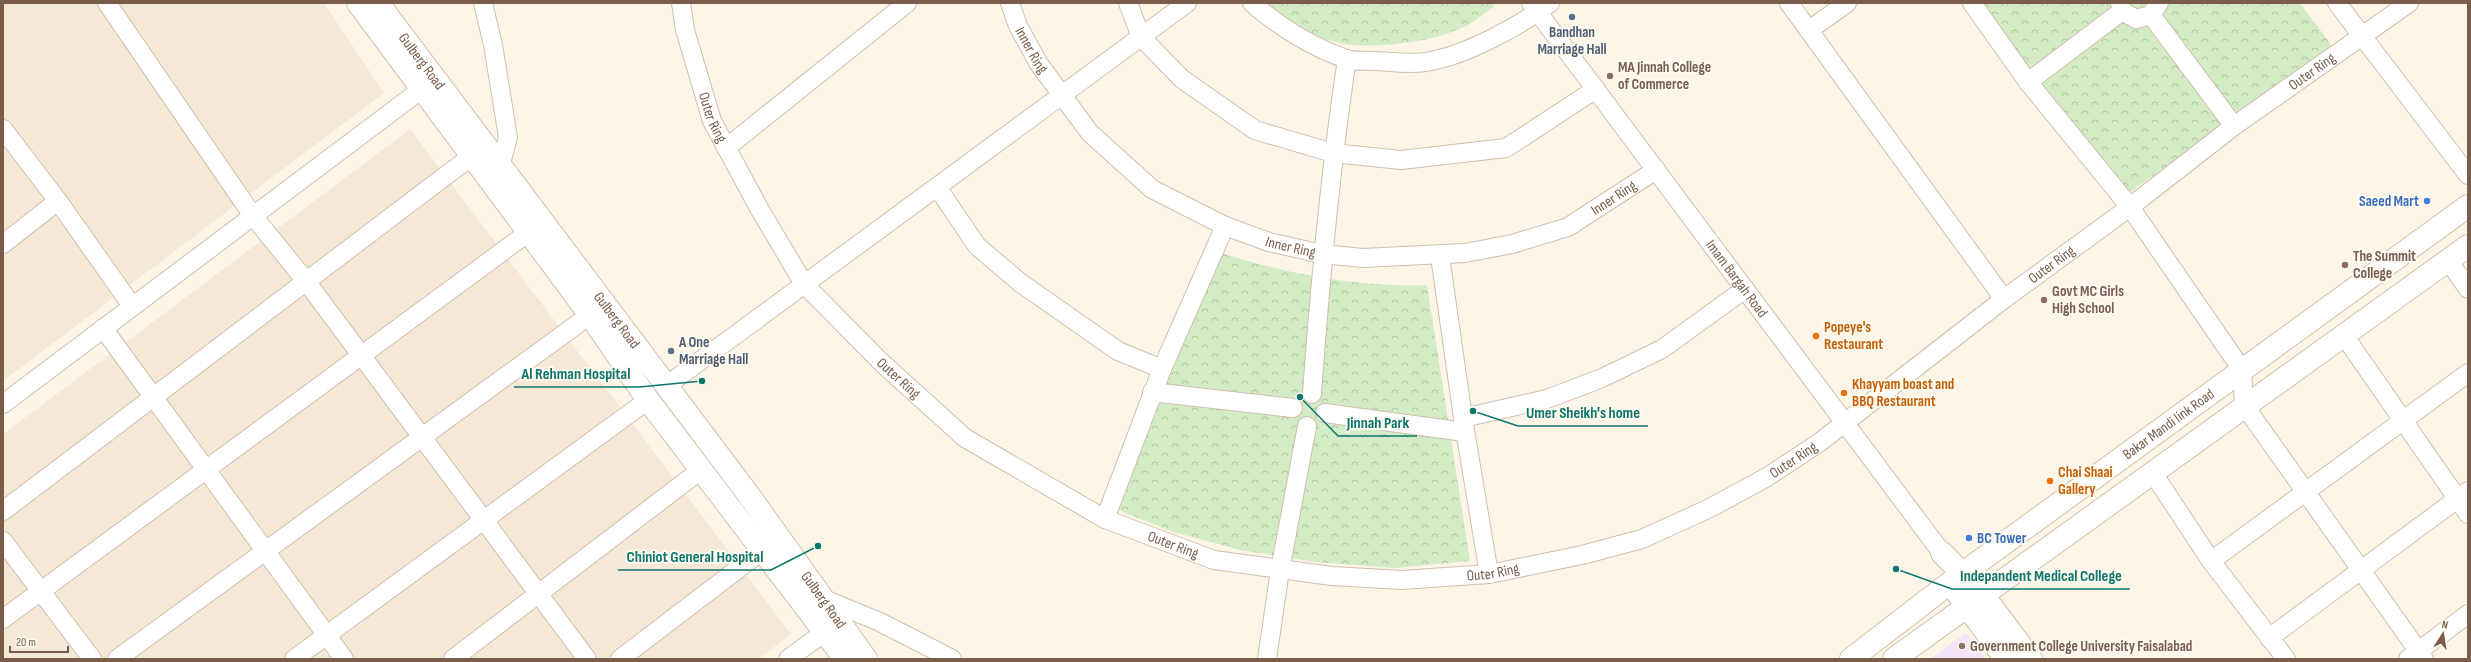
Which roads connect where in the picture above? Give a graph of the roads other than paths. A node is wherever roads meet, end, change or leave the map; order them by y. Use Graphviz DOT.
graph roads {
  1 [pos="107,3"];
  2 [pos="358,3"];
  3 [pos="378,3"];
  4 [pos="483,3"];
  5 [pos="681,3"];
  6 [pos="908,3"];
  7 [pos="1010,3"];
  8 [pos="1128,3"];
  9 [pos="1187,3"];
  10 [pos="1252,3"];
  11 [pos="1789,3"];
  12 [pos="1847,3"];
  13 [pos="1972,3"];
  14 [pos="2337,3"];
  15 [pos="2409,3"];
  16 [pos="1540,6"];
  17 [pos="2121,7"];
  18 [pos="2155,9"];
  19 [pos="1809,30"];
  20 [pos="1141,37"];
  21 [pos="2362,37"];
  22 [pos="1347,59"];
  23 [pos="2028,82"];
  24 [pos="1596,88"];
  25 [pos="422,89"];
  26 [pos="1062,95"];
  27 [pos="2234,126"];
  28 [pos="3,129"];
  29 [pos="726,148"];
  30 [pos="1333,153"];
  31 [pos="473,155"];
  32 [pos="499,164"];
  33 [pos="1656,170"];
  34 [pos="2468,176"];
  35 [pos="496,187"];
  36 [pos="937,187"];
  37 [pos="58,201"];
  38 [pos="2468,206"];
  39 [pos="2130,207"];
  40 [pos="253,216"];
  41 [pos="1225,226"];
  42 [pos="529,232"];
  43 [pos="3,244"];
  44 [pos="2468,246"];
  45 [pos="1322,254"];
  46 [pos="1440,256"];
  47 [pos="2448,260"];
  48 [pos="306,281"];
  49 [pos="804,284"];
  50 [pos="1745,289"];
  51 [pos="2468,289"];
  52 [pos="2004,299"];
  53 [pos="132,306"];
  54 [pos="590,315"];
  55 [pos="103,328"];
  56 [pos="2343,334"];
  57 [pos="361,355"];
  58 [pos="1162,369"];
  59 [pos="2242,370"];
  60 [pos="2468,373"];
  61 [pos="666,386"];
  62 [pos="1152,392"];
  63 [pos="1312,394"];
  64 [pos="153,397"];
  65 [pos="648,400"];
  66 [pos="3,404"];
  67 [pos="2244,405"];
  68 [pos="1293,408"];
  69 [pos="1326,413"];
  70 [pos="2403,422"];
  71 [pos="1844,424"];
  72 [pos="1464,425"];
  73 [pos="1307,426"];
  74 [pos="422,437"];
  75 [pos="206,469"];
  76 [pos="702,469"];
  77 [pos="2153,472"];
  78 [pos="2306,492"];
  79 [pos="2463,495"];
  80 [pos="3,511"];
  81 [pos="2468,514"];
  82 [pos="1105,519"];
  83 [pos="483,520"];
  84 [pos="3,541"];
  85 [pos="763,550"];
  86 [pos="265,551"];
  87 [pos="1942,553"];
  88 [pos="2211,561"];
  89 [pos="1280,570"];
  90 [pos="2361,570"];
  91 [pos="1489,574"];
  92 [pos="1957,578"];
  93 [pos="792,587"];
  94 [pos="41,591"];
  95 [pos="539,594"];
  96 [pos="822,598"];
  97 [pos="1975,600"];
  98 [pos="2468,614"];
  99 [pos="3,619"];
  100 [pos="826,631"];
  101 [pos="327,635"];
  102 [pos="2269,638"];
  103 [pos="2417,656"];
  104 [pos="92,659"];
  105 [pos="117,659"];
  106 [pos="294,659"];
  107 [pos="344,659"];
  108 [pos="453,659"];
  109 [pos="587,659"];
  110 [pos="620,659"];
  111 [pos="788,659"];
  112 [pos="845,659"];
  113 [pos="866,659"];
  114 [pos="952,659"];
  115 [pos="1267,659"];
  116 [pos="1851,659"];
  117 [pos="1894,659"];
  118 [pos="2006,659"];
  119 [pos="2031,659"];
  120 [pos="2286,659"];
  1 -- 40 [label="street"];
  2 -- 25 [label="main road, Gulberg Road"];
  3 -- 32 [label="main road, Gulberg Road"];
  4 -- 32 [label="street"];
  5 -- 29 [label="street, Outer Ring"];
  6 -- 29 [label="street"];
  7 -- 26 [label="street, Inner Ring"];
  8 -- 20 [label="street"];
  9 -- 20 [label="street"];
  10 -- 22 [label="street"];
  11 -- 19 [label="street"];
  12 -- 19 [label="street"];
  13 -- 23 [label="street"];
  14 -- 21 [label="street"];
  15 -- 21 [label="street, Outer Ring"];
  16 -- 22 [label="street"];
  16 -- 24 [label="street, Imam Bargah Road"];
  17 -- 18 [label="street"];
  17 -- 23 [label="street"];
  18 -- 27 [label="street"];
  19 -- 52 [label="street"];
  20 -- 26 [label="street"];
  20 -- 30 [label="street"];
  21 -- 27 [label="street, Outer Ring"];
  21 -- 34 [label="street"];
  22 -- 30 [label="street"];
  23 -- 39 [label="street"];
  24 -- 30 [label="street"];
  24 -- 33 [label="street, Imam Bargah Road"];
  25 -- 31 [label="main road, Gulberg Road"];
  25 -- 40 [label="street"];
  26 -- 36 [label="street"];
  26 -- 41 [label="street, Inner Ring"];
  27 -- 39 [label="street, Outer Ring"];
  28 -- 37 [label="street"];
  29 -- 49 [label="street, Outer Ring"];
  30 -- 45 [label="street"];
  31 -- 35 [label="main road, Gulberg Road"];
  31 -- 48 [label="street"];
  32 -- 35 [label="street"];
  32 -- 61 [label="main road, Gulberg Road"];
  33 -- 46 [label="street, Inner Ring"];
  33 -- 50 [label="street, Imam Bargah Road"];
  35 -- 42 [label="main road, Gulberg Road"];
  36 -- 49 [label="street"];
  36 -- 58 [label="street"];
  37 -- 43 [label="street"];
  37 -- 53 [label="street"];
  38 -- 59 [label="main road, Bakar Mandi link Road"];
  39 -- 52 [label="street, Outer Ring"];
  39 -- 59 [label="street"];
  40 -- 48 [label="street"];
  40 -- 53 [label="street"];
  41 -- 45 [label="street, Inner Ring"];
  41 -- 58 [label="street"];
  42 -- 54 [label="main road, Gulberg Road"];
  42 -- 57 [label="street"];
  44 -- 47 [label="main road, Bakar Mandi link Road"];
  45 -- 46 [label="street, Inner Ring"];
  45 -- 63 [label="street"];
  46 -- 72 [label="street"];
  47 -- 51 [label="street"];
  47 -- 56 [label="main road, Bakar Mandi link Road"];
  48 -- 57 [label="street"];
  48 -- 64 [label="street"];
  49 -- 61 [label="street"];
  49 -- 82 [label="street, Outer Ring"];
  50 -- 71 [label="street, Imam Bargah Road"];
  50 -- 72 [label="street"];
  52 -- 71 [label="street, Outer Ring"];
  53 -- 55 [label="street"];
  54 -- 65 [label="main road, Gulberg Road"];
  54 -- 74 [label="street"];
  55 -- 64 [label="street"];
  55 -- 66 [label="street"];
  56 -- 67 [label="main road, Bakar Mandi link Road"];
  56 -- 70 [label="street"];
  57 -- 74 [label="street"];
  57 -- 75 [label="street"];
  58 -- 62 [label="street"];
  59 -- 67 [label="street"];
  59 -- 92 [label="main road, Bakar Mandi link Road"];
  60 -- 70 [label="street"];
  61 -- 96 [label="main road, Gulberg Road"];
  62 -- 68 [label="street"];
  62 -- 82 [label="street"];
  63 -- 68 [label="street"];
  63 -- 69 [label="street"];
  64 -- 75 [label="street"];
  64 -- 80 [label="street"];
  65 -- 76 [label="main road, Gulberg Road"];
  65 -- 83 [label="street"];
  67 -- 77 [label="main road, Bakar Mandi link Road"];
  67 -- 78 [label="street"];
  68 -- 73 [label="street"];
  69 -- 72 [label="street"];
  69 -- 73 [label="street"];
  70 -- 78 [label="street"];
  70 -- 79 [label="street"];
  71 -- 87 [label="street, Imam Bargah Road"];
  71 -- 91 [label="street, Outer Ring"];
  72 -- 91 [label="street"];
  73 -- 89 [label="street"];
  74 -- 83 [label="street"];
  74 -- 86 [label="street"];
  75 -- 86 [label="street"];
  75 -- 94 [label="street"];
  76 -- 85 [label="main road, Gulberg Road"];
  76 -- 95 [label="street"];
  77 -- 88 [label="street"];
  77 -- 97 [label="main road, Bakar Mandi link Road"];
  78 -- 88 [label="street"];
  78 -- 90 [label="street"];
  79 -- 81 [label="street"];
  79 -- 90 [label="street"];
  82 -- 89 [label="street, Outer Ring"];
  83 -- 95 [label="street"];
  83 -- 101 [label="street"];
  84 -- 94 [label="street"];
  85 -- 93 [label="main road, Gulberg Road"];
  85 -- 110 [label="street"];
  86 -- 101 [label="street"];
  86 -- 105 [label="street"];
  87 -- 92 [label="main road, Imam Bargah Road"];
  88 -- 102 [label="street"];
  89 -- 91 [label="street, Outer Ring"];
  89 -- 115 [label="street"];
  90 -- 102 [label="street"];
  90 -- 103 [label="street"];
  92 -- 97 [label="main road, Imam Bargah Road"];
  92 -- 116 [label="main road, Bakar Mandi link Road"];
  93 -- 96 [label="street"];
  93 -- 100 [label="main road, Gulberg Road"];
  94 -- 99 [label="street"];
  94 -- 104 [label="street"];
  95 -- 108 [label="street"];
  95 -- 109 [label="street"];
  96 -- 113 [label="main road, Gulberg Road"];
  96 -- 114 [label="street"];
  97 -- 117 [label="main road, Bakar Mandi link Road"];
  97 -- 118 [label="main road, Imam Bargah Road"];
  97 -- 119 [label="main road, Imam Bargah Road"];
  98 -- 103 [label="street"];
  100 -- 111 [label="street"];
  100 -- 112 [label="main road, Gulberg Road"];
  101 -- 106 [label="street"];
  101 -- 107 [label="street"];
  102 -- 120 [label="street"];
}
